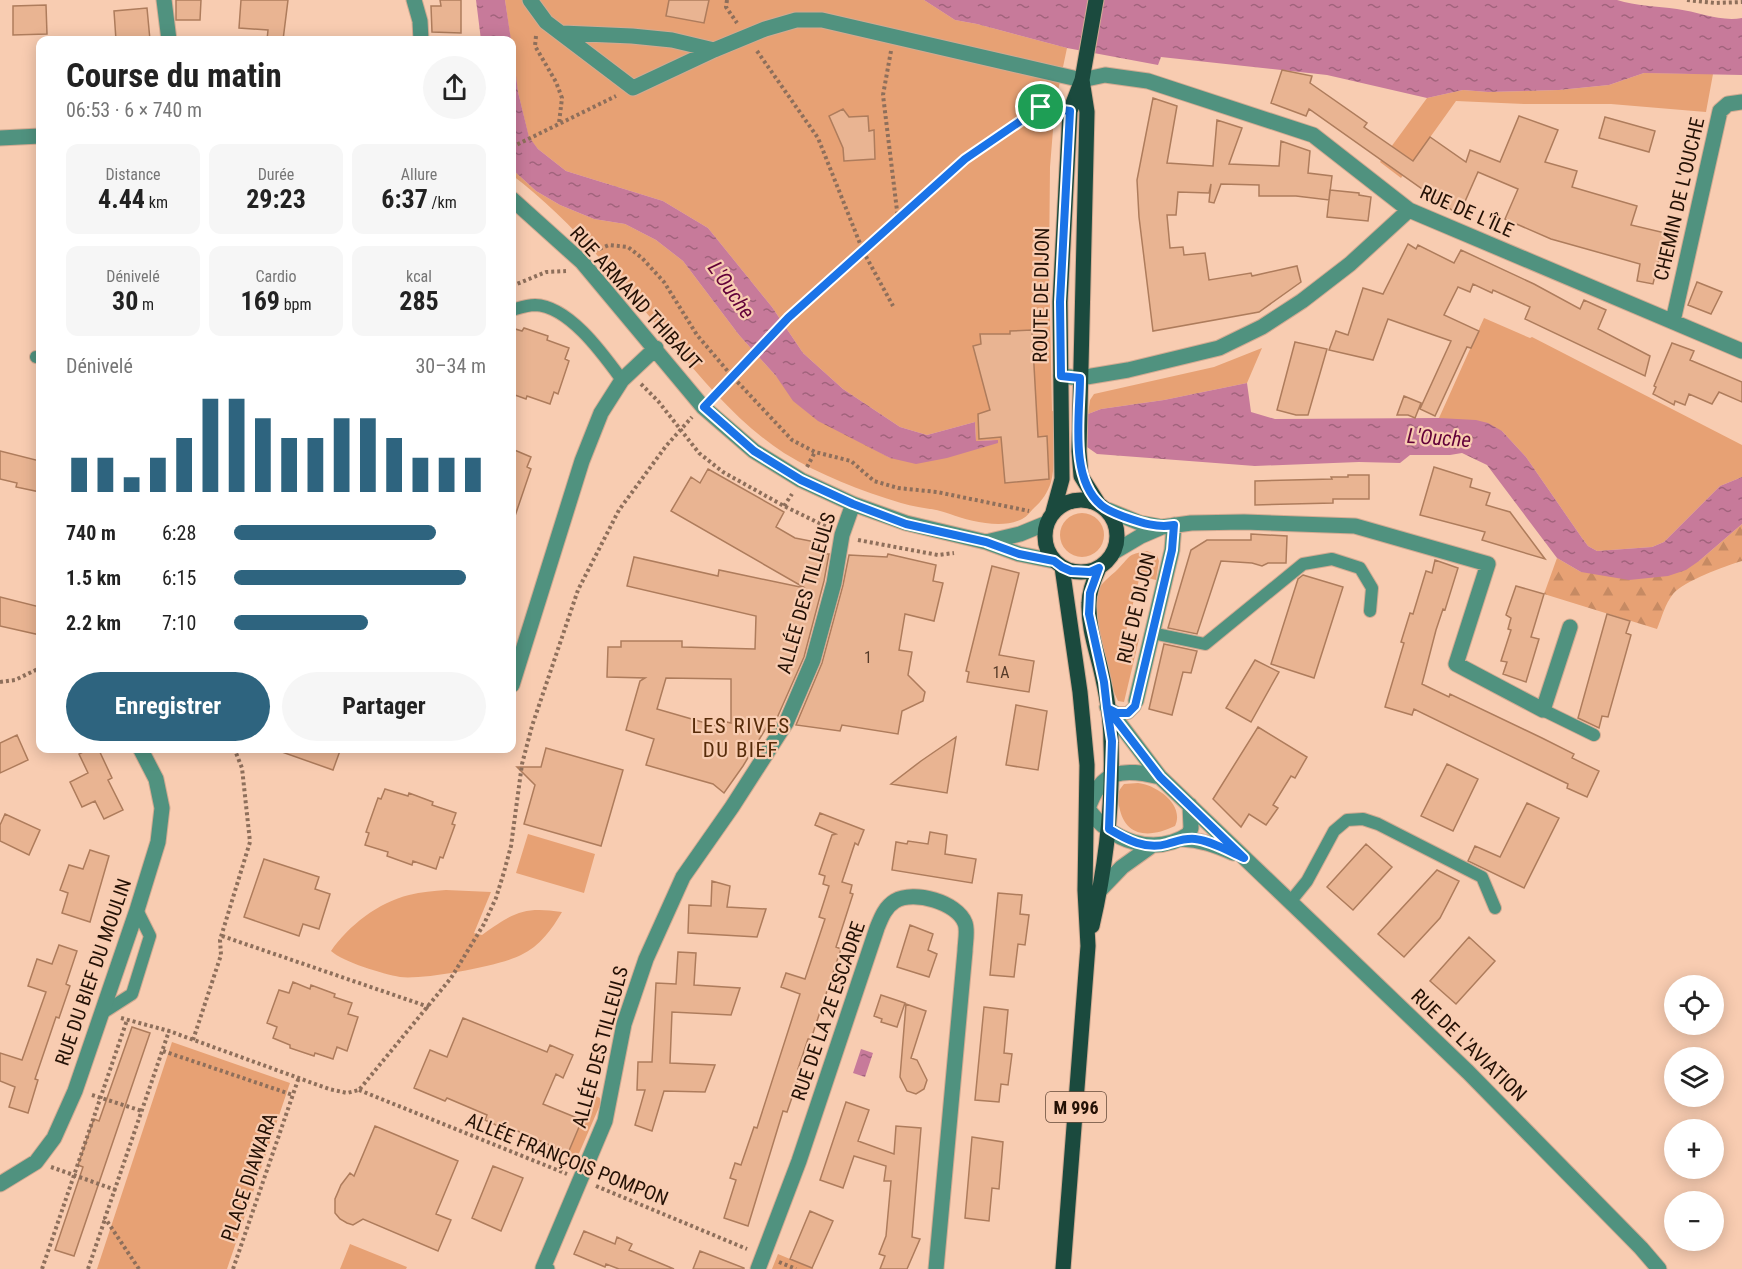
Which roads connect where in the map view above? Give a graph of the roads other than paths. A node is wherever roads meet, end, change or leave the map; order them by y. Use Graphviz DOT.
graph roads {
  1 [pos="164,0"];
  2 [pos="414,0"];
  3 [pos="530,0"];
  4 [pos="1096,0"];
  5 [pos="562,33"];
  6 [pos="168,36"];
  7 [pos="420,36"];
  8 [pos="714,50"];
  9 [pos="1082,80"];
  10 [pos="1742,102"];
  11 [pos="36,136"];
  12 [pos="0,138"];
  13 [pos="516,203"];
  14 [pos="1409,210"];
  15 [pos="516,309"];
  16 [pos="1673,321"];
  17 [pos="656,348"];
  18 [pos="1742,351"];
  19 [pos="627,374"];
  20 [pos="1061,376"];
  21 [pos="1080,378"];
  22 [pos="853,504"];
  23 [pos="1103,507"];
  24 [pos="1050,517"];
  25 [pos="1168,526"];
  26 [pos="986,542"];
  27 [pos="1114,552"];
  28 [pos="1058,564"];
  29 [pos="1099,568"];
  30 [pos="1370,611"];
  31 [pos="1570,627"];
  32 [pos="1152,633"];
  33 [pos="516,672"];
  34 [pos="1136,701"];
  35 [pos="1107,708"];
  36 [pos="1543,710"];
  37 [pos="1594,735"];
  38 [pos="143,753"];
  39 [pos="1112,775"];
  40 [pos="1160,777"];
  41 [pos="1190,805"];
  42 [pos="1088,809"];
  43 [pos="1109,829"];
  44 [pos="1181,839"];
  45 [pos="1150,847"];
  46 [pos="1244,858"];
  47 [pos="1100,890"];
  48 [pos="1290,902"];
  49 [pos="1495,908"];
  50 [pos="137,910"];
  51 [pos="1088,946"];
  52 [pos="104,1012"];
  53 [pos="0,1184"];
  54 [pos="761,1262"];
  55 [pos="547,1269"];
  56 [pos="936,1269"];
  57 [pos="1063,1269"];
  58 [pos="1659,1269"];
  1 -- 6 [label="street"];
  2 -- 7 [label="street"];
  3 -- 5 [label="street"];
  4 -- 9 [label="main road, ROUTE DE DIJON"];
  5 -- 8 [label="street"];
  5 -- 8 [label="street"];
  8 -- 9 [label="street"];
  9 -- 14 [label="street, RUE DE L'ÎLE"];
  9 -- 20 [label="main road, ROUTE DE DIJON"];
  9 -- 21 [label="main road, ROUTE DE DIJON"];
  10 -- 16 [label="street, CHEMIN DE L'OUCHE"];
  11 -- 12 [label="street"];
  13 -- 17 [label="street, RUE ARMAND THIBAUT"];
  14 -- 16 [label="street, RUE DE L'ÎLE"];
  14 -- 21 [label="street"];
  15 -- 19 [label="lane"];
  16 -- 18 [label="street, RUE DE L'ÎLE"];
  17 -- 19 [label="street"];
  17 -- 22 [label="street, RUE ARMAND THIBAUT"];
  19 -- 33 [label="street"];
  20 -- 21 [label="street"];
  20 -- 24 [label="main road, ROUTE DE DIJON"];
  21 -- 23 [label="main road, ROUTE DE DIJON"];
  22 -- 26 [label="street, RUE ARMAND THIBAUT"];
  22 -- 55 [label="street, ALLÉE DES TILLEULS"];
  23 -- 24 [label="main road"];
  23 -- 25 [label="street"];
  23 -- 27 [label="main road"];
  24 -- 26 [label="street, RUE ARMAND THIBAUT"];
  24 -- 28 [label="main road"];
  25 -- 27 [label="street"];
  25 -- 32 [label="street, RUE DE DIJON"];
  25 -- 36 [label="street"];
  26 -- 28 [label="street, RUE ARMAND THIBAUT"];
  27 -- 29 [label="main road"];
  28 -- 29 [label="main road"];
  28 -- 42 [label="main road, M 996"];
  29 -- 35 [label="main road"];
  30 -- 32 [label="lane"];
  31 -- 36 [label="street"];
  32 -- 34 [label="street, RUE DE DIJON"];
  34 -- 35 [label="lane"];
  35 -- 39 [label="main road, M 996"];
  35 -- 40 [label="street"];
  36 -- 37 [label="lane"];
  38 -- 50 [label="street, RUE DU BIEF DU MOULIN"];
  39 -- 40 [label="street"];
  39 -- 42 [label="street"];
  39 -- 43 [label="main road, M 996"];
  40 -- 41 [label="street"];
  41 -- 44 [label="street"];
  41 -- 46 [label="street, RUE DE L'AVIATION"];
  42 -- 43 [label="street"];
  42 -- 51 [label="main road, M 996"];
  43 -- 45 [label="street"];
  43 -- 47 [label="main road, M 996"];
  44 -- 45 [label="street"];
  44 -- 46 [label="street"];
  45 -- 47 [label="street"];
  46 -- 48 [label="street, RUE DE L'AVIATION"];
  47 -- 51 [label="main road, M 996"];
  48 -- 49 [label="lane"];
  48 -- 58 [label="street, RUE DE L'AVIATION"];
  50 -- 52 [label="street, RUE DU BIEF DU MOULIN"];
  50 -- 52 [label="lane"];
  51 -- 57 [label="main road, M 996"];
  52 -- 53 [label="street, RUE DU BIEF DU MOULIN"];
  54 -- 56 [label="street, RUE DE LA 2E ESCADRE"];
}
